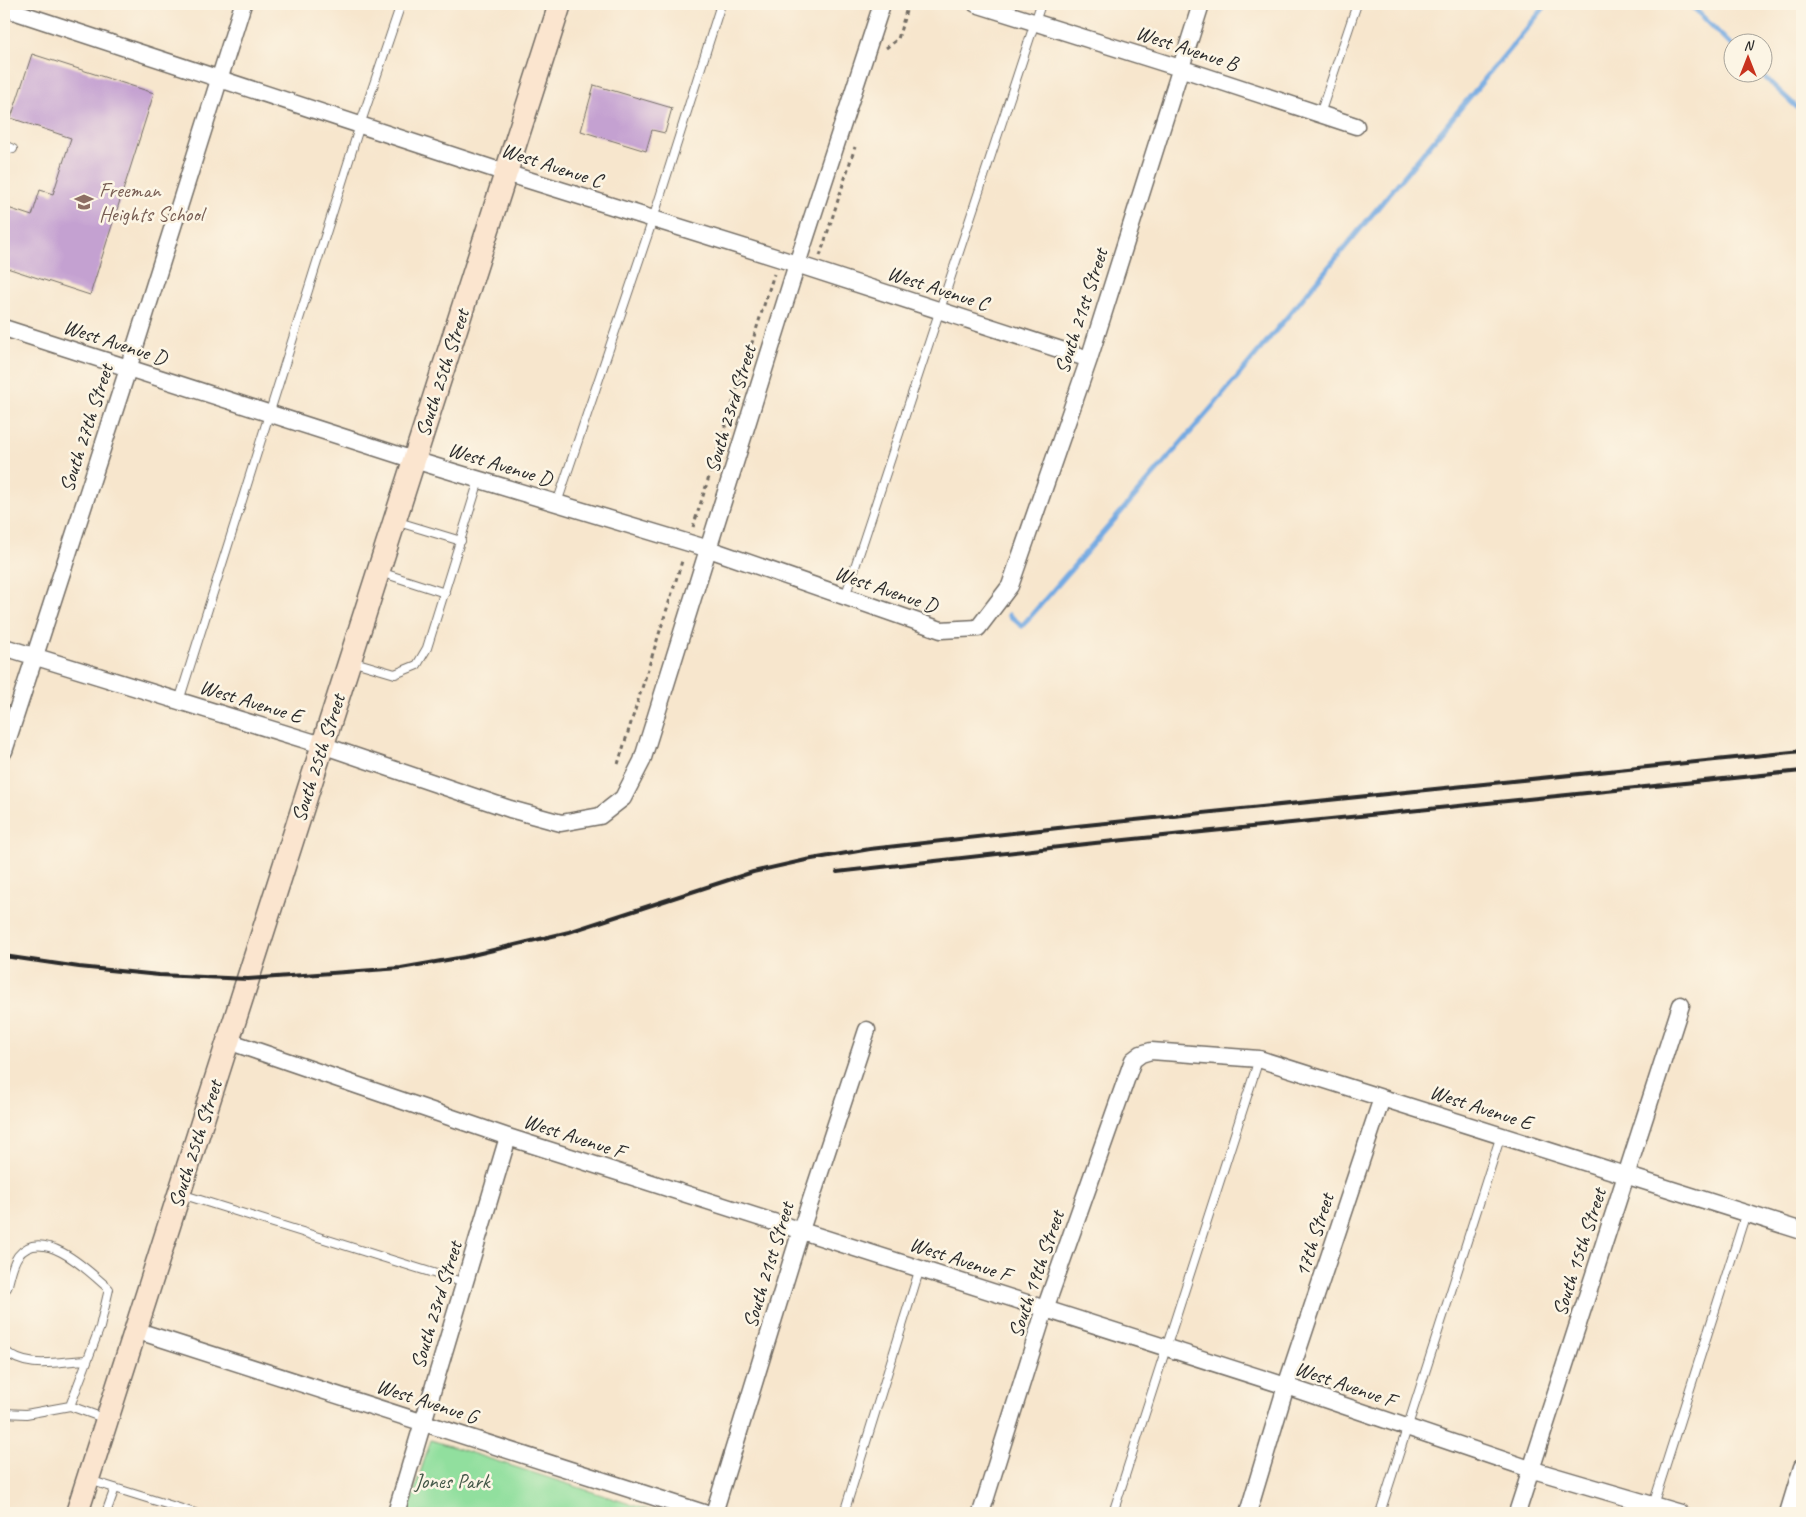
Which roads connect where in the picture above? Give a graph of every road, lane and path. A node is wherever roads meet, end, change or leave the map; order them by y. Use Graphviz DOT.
graph roads {
  1 [pos="243,4"];
  2 [pos="401,4"];
  3 [pos="560,4"];
  4 [pos="721,4"];
  5 [pos="882,4"];
  6 [pos="908,4"];
  7 [pos="976,4"];
  8 [pos="1041,4"];
  9 [pos="1201,4"];
  10 [pos="1357,4"];
  11 [pos="4,8"];
  12 [pos="1035,22"];
  13 [pos="884,56"];
  14 [pos="1180,68"];
  15 [pos="219,79"];
  16 [pos="1320,114"];
  17 [pos="360,125"];
  18 [pos="1356,126"];
  19 [pos="856,142"];
  20 [pos="4,145"];
  21 [pos="14,149"];
  22 [pos="506,173"];
  23 [pos="653,219"];
  24 [pos="820,256"];
  25 [pos="797,264"];
  26 [pos="776,269"];
  27 [pos="940,311"];
  28 [pos="4,328"];
  29 [pos="1089,359"];
  30 [pos="128,369"];
  31 [pos="269,414"];
  32 [pos="414,460"];
  33 [pos="479,480"];
  34 [pos="557,503"];
  35 [pos="394,521"];
  36 [pos="692,531"];
  37 [pos="460,540"];
  38 [pos="709,549"];
  39 [pos="683,558"];
  40 [pos="378,571"];
  41 [pos="444,593"];
  42 [pos="845,597"];
  43 [pos="983,622"];
  44 [pos="4,647"];
  45 [pos="34,657"];
  46 [pos="349,661"];
  47 [pos="179,702"];
  48 [pos="322,745"];
  49 [pos="4,751"];
  50 [pos="618,764"];
  51 [pos="600,816"];
  52 [pos="1681,1005"];
  53 [pos="867,1030"];
  54 [pos="228,1041"];
  55 [pos="1141,1054"];
  56 [pos="1259,1060"];
  57 [pos="1382,1098"];
  58 [pos="1502,1135"];
  59 [pos="508,1138"];
  60 [pos="1626,1175"];
  61 [pos="179,1193"];
  62 [pos="1746,1213"];
  63 [pos="801,1230"];
  64 [pos="1802,1231"];
  65 [pos="920,1268"];
  66 [pos="465,1283"];
  67 [pos="7,1288"];
  68 [pos="1045,1309"];
  69 [pos="136,1330"];
  70 [pos="1166,1348"];
  71 [pos="4,1350"];
  72 [pos="87,1360"];
  73 [pos="1286,1386"];
  74 [pos="70,1406"];
  75 [pos="4,1413"];
  76 [pos="107,1420"];
  77 [pos="424,1422"];
  78 [pos="1408,1428"];
  79 [pos="1802,1467"];
  80 [pos="1530,1469"];
  81 [pos="87,1480"];
  82 [pos="115,1488"];
  83 [pos="1653,1505"];
  84 [pos="77,1513"];
  85 [pos="106,1513"];
  86 [pos="195,1513"];
  87 [pos="396,1513"];
  88 [pos="704,1513"];
  89 [pos="714,1513"];
  90 [pos="844,1513"];
  91 [pos="981,1513"];
  92 [pos="1113,1513"];
  93 [pos="1248,1513"];
  94 [pos="1380,1513"];
  95 [pos="1516,1513"];
  96 [pos="1680,1513"];
  97 [pos="1788,1513"];
  1 -- 15 [label="street, South 27th Street"];
  2 -- 17 [label="lane"];
  3 -- 22 [label="street, South 25th Street"];
  4 -- 23 [label="lane"];
  5 -- 25 [label="street, South 23rd Street"];
  6 -- 13 [label="path"];
  7 -- 12 [label="street, West Avenue B"];
  8 -- 12 [label="lane"];
  9 -- 14 [label="street, South 21st Street"];
  10 -- 16 [label="lane"];
  11 -- 15 [label="street, West Avenue C"];
  12 -- 14 [label="street, West Avenue B"];
  12 -- 27 [label="lane"];
  14 -- 16 [label="street, West Avenue B"];
  14 -- 29 [label="street, South 21st Street"];
  15 -- 17 [label="street, West Avenue C"];
  15 -- 30 [label="street, South 27th Street"];
  16 -- 18 [label="street, West Avenue B"];
  17 -- 22 [label="street, West Avenue C"];
  17 -- 31 [label="lane"];
  19 -- 24 [label="path"];
  20 -- 21 [label="lane"];
  22 -- 23 [label="street, West Avenue C"];
  22 -- 32 [label="street, South 25th Street"];
  23 -- 25 [label="street, West Avenue C"];
  23 -- 34 [label="lane"];
  25 -- 27 [label="street, West Avenue C"];
  25 -- 38 [label="street, South 23rd Street"];
  26 -- 36 [label="path"];
  27 -- 29 [label="street, West Avenue C"];
  27 -- 42 [label="lane"];
  28 -- 30 [label="street, West Avenue D"];
  29 -- 43 [label="street, South 21st Street"];
  30 -- 31 [label="street, West Avenue D"];
  30 -- 45 [label="street, South 27th Street"];
  31 -- 32 [label="street, West Avenue D"];
  31 -- 47 [label="lane"];
  32 -- 33 [label="street, West Avenue D"];
  32 -- 35 [label="street, South 25th Street"];
  33 -- 34 [label="street, West Avenue D"];
  33 -- 37 [label="lane"];
  34 -- 38 [label="street, West Avenue D"];
  35 -- 37 [label="lane"];
  35 -- 40 [label="street, South 25th Street"];
  37 -- 41 [label="lane"];
  38 -- 42 [label="street, West Avenue D"];
  38 -- 51 [label="street, South 23rd Street"];
  39 -- 50 [label="path"];
  40 -- 41 [label="lane"];
  40 -- 46 [label="street, South 25th Street"];
  41 -- 46 [label="lane"];
  42 -- 43 [label="street, West Avenue D"];
  44 -- 45 [label="street, West Avenue E"];
  45 -- 47 [label="street, West Avenue E"];
  45 -- 49 [label="street, South 27th Street"];
  46 -- 48 [label="street, South 25th Street"];
  47 -- 48 [label="street, West Avenue E"];
  48 -- 51 [label="street, West Avenue E"];
  48 -- 54 [label="street, South 25th Street"];
  52 -- 60 [label="street, South 15th Street"];
  53 -- 63 [label="street, South 21st Street"];
  54 -- 59 [label="street, West Avenue F"];
  54 -- 61 [label="street, South 25th Street"];
  55 -- 56 [label="street, West Avenue E"];
  55 -- 68 [label="street, South 19th Street"];
  56 -- 57 [label="street, West Avenue E"];
  56 -- 70 [label="lane"];
  57 -- 58 [label="street, West Avenue E"];
  57 -- 73 [label="street, 17th Street"];
  58 -- 60 [label="street, West Avenue E"];
  58 -- 78 [label="lane"];
  59 -- 63 [label="street, West Avenue F"];
  59 -- 66 [label="street, South 23rd Street"];
  60 -- 62 [label="street, West Avenue E"];
  60 -- 80 [label="street, South 15th Street"];
  61 -- 66 [label="lane"];
  61 -- 69 [label="street, South 25th Street"];
  62 -- 64 [label="street, West Avenue E"];
  62 -- 83 [label="lane"];
  63 -- 65 [label="street, West Avenue F"];
  63 -- 89 [label="street, South 21st Street"];
  65 -- 68 [label="street, West Avenue F"];
  65 -- 90 [label="lane"];
  66 -- 77 [label="street, South 23rd Street"];
  67 -- 72 [label="lane"];
  68 -- 70 [label="street, West Avenue F"];
  68 -- 91 [label="street, South 19th Street"];
  69 -- 76 [label="street, South 25th Street"];
  69 -- 77 [label="street, West Avenue G"];
  70 -- 73 [label="street, West Avenue F"];
  70 -- 92 [label="lane"];
  71 -- 72 [label="lane"];
  72 -- 74 [label="lane"];
  73 -- 78 [label="street, West Avenue F"];
  73 -- 93 [label="street, 17th Street"];
  74 -- 75 [label="lane"];
  74 -- 76 [label="lane"];
  76 -- 81 [label="street, South 25th Street"];
  77 -- 87 [label="street, South 23rd Street"];
  77 -- 88 [label="street, West Avenue G"];
  78 -- 80 [label="street, West Avenue F"];
  78 -- 94 [label="lane"];
  79 -- 97 [label="street"];
  80 -- 83 [label="street, West Avenue F"];
  80 -- 95 [label="street, South 15th Street"];
  81 -- 82 [label="lane"];
  81 -- 84 [label="street, South 25th Street"];
  82 -- 85 [label="lane"];
  82 -- 86 [label="lane"];
  83 -- 96 [label="street, West Avenue F"];
}
